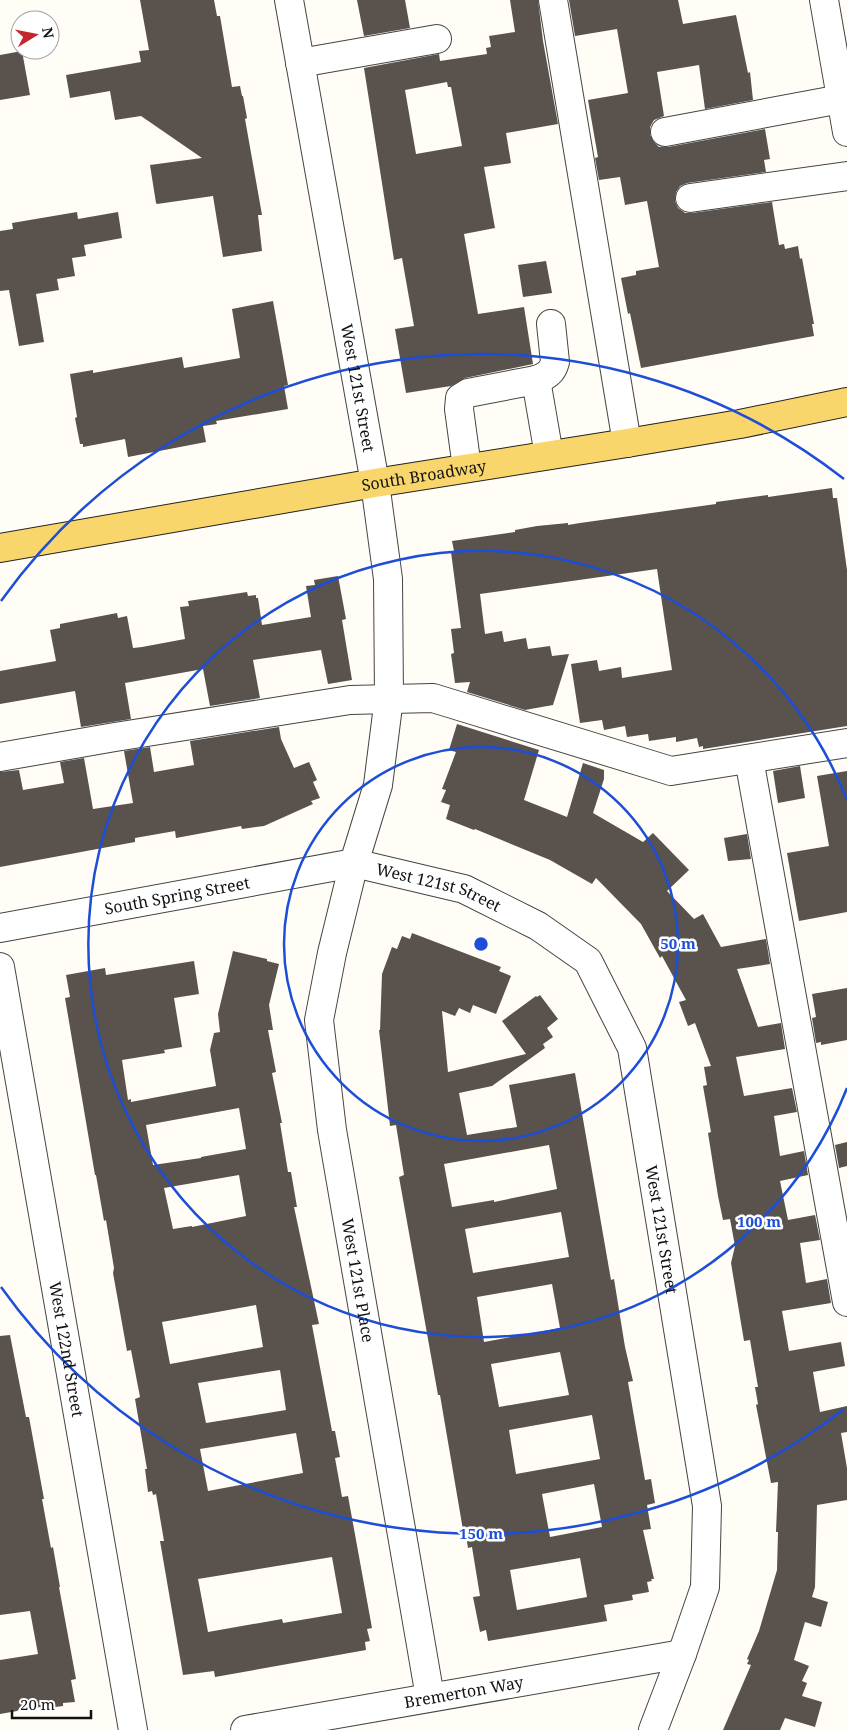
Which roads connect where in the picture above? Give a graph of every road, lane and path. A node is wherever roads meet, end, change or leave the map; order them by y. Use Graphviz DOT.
graph roads {
  1 [pos="288,0"];
  2 [pos="553,0"];
  3 [pos="824,0"];
  4 [pos="437,39"];
  5 [pos="300,63"];
  6 [pos="841,99"];
  7 [pos="665,132"];
  8 [pos="847,132"];
  9 [pos="847,176"];
  10 [pos="690,198"];
  11 [pos="551,324"];
  12 [pos="536,380"];
  13 [pos="847,402"];
  14 [pos="627,443"];
  15 [pos="549,455"];
  16 [pos="467,468"];
  17 [pos="375,483"];
  18 [pos="0,548"];
  19 [pos="389,698"];
  20 [pos="847,743"];
  21 [pos="0,757"];
  22 [pos="749,759"];
  23 [pos="354,863"];
  24 [pos="0,928"];
  25 [pos="0,966"];
  26 [pos="847,1302"];
  27 [pos="682,1654"];
  28 [pos="430,1697"];
  29 [pos="133,1730"];
  30 [pos="245,1730"];
  31 [pos="653,1730"];
  1 -- 5 [label="street, West 121st Street"];
  2 -- 14 [label="street"];
  3 -- 6 [label="street"];
  4 -- 5 [label="street"];
  5 -- 17 [label="street, West 121st Street"];
  6 -- 7 [label="street"];
  6 -- 8 [label="street"];
  9 -- 10 [label="street"];
  11 -- 12 [label="street"];
  12 -- 15 [label="street"];
  12 -- 16 [label="street"];
  13 -- 14 [label="main road, South Broadway"];
  14 -- 15 [label="main road, South Broadway"];
  15 -- 16 [label="main road, South Broadway"];
  16 -- 17 [label="main road, South Broadway"];
  17 -- 18 [label="main road, South Broadway"];
  17 -- 19 [label="street, West 121st Street"];
  19 -- 21 [label="street"];
  19 -- 22 [label="street"];
  19 -- 23 [label="street, West 121st Street"];
  20 -- 22 [label="street"];
  22 -- 26 [label="street"];
  23 -- 24 [label="street, South Spring Street"];
  23 -- 27 [label="street, West 121st Street"];
  23 -- 28 [label="street, West 121st Place"];
  25 -- 29 [label="street, West 122nd Street"];
  27 -- 28 [label="street, Bremerton Way"];
  27 -- 31 [label="street, West 121st Street"];
  28 -- 30 [label="street, Bremerton Way"];
}
